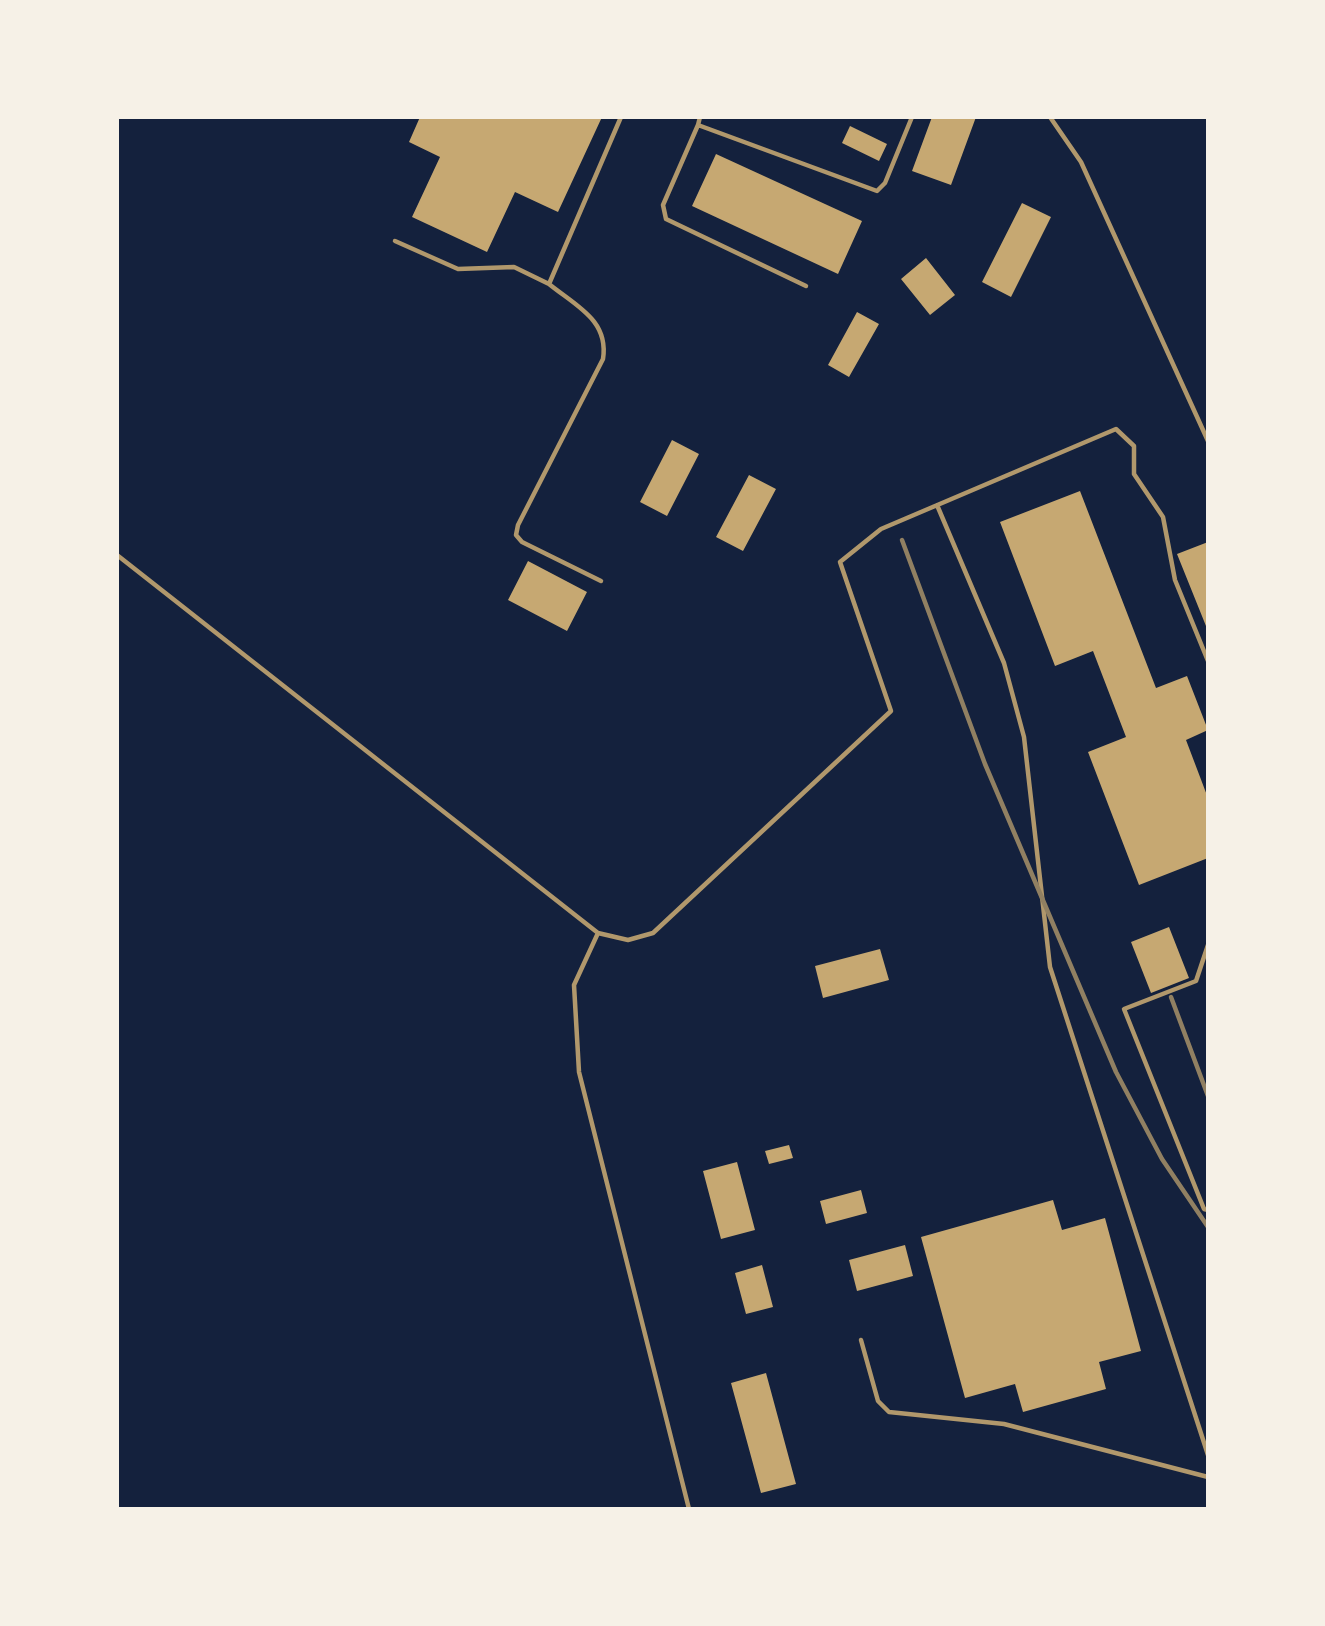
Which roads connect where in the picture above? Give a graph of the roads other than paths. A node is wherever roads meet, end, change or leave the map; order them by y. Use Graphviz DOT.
graph roads {
  1 [pos="621,117"];
  2 [pos="700,117"];
  3 [pos="912,117"];
  4 [pos="1050,117"];
  5 [pos="698,125"];
  6 [pos="395,241"];
  7 [pos="549,284"];
  8 [pos="806,286"];
  9 [pos="1208,441"];
  10 [pos="937,505"];
  11 [pos="117,555"];
  12 [pos="601,581"];
  13 [pos="1208,661"];
  14 [pos="598,933"];
  15 [pos="1208,945"];
  16 [pos="1208,1210"];
  17 [pos="861,1340"];
  18 [pos="1208,1455"];
  19 [pos="1208,1477"];
  20 [pos="689,1509"];
  1 -- 7 [label="lane"];
  2 -- 5 [label="lane"];
  3 -- 5 [label="lane"];
  4 -- 9 [label="lane"];
  5 -- 8 [label="lane"];
  6 -- 7 [label="lane"];
  7 -- 12 [label="lane"];
  10 -- 13 [label="lane"];
  10 -- 14 [label="lane"];
  10 -- 18 [label="lane"];
  11 -- 14 [label="lane"];
  14 -- 20 [label="lane"];
  15 -- 16 [label="lane"];
  17 -- 19 [label="lane"];
}
